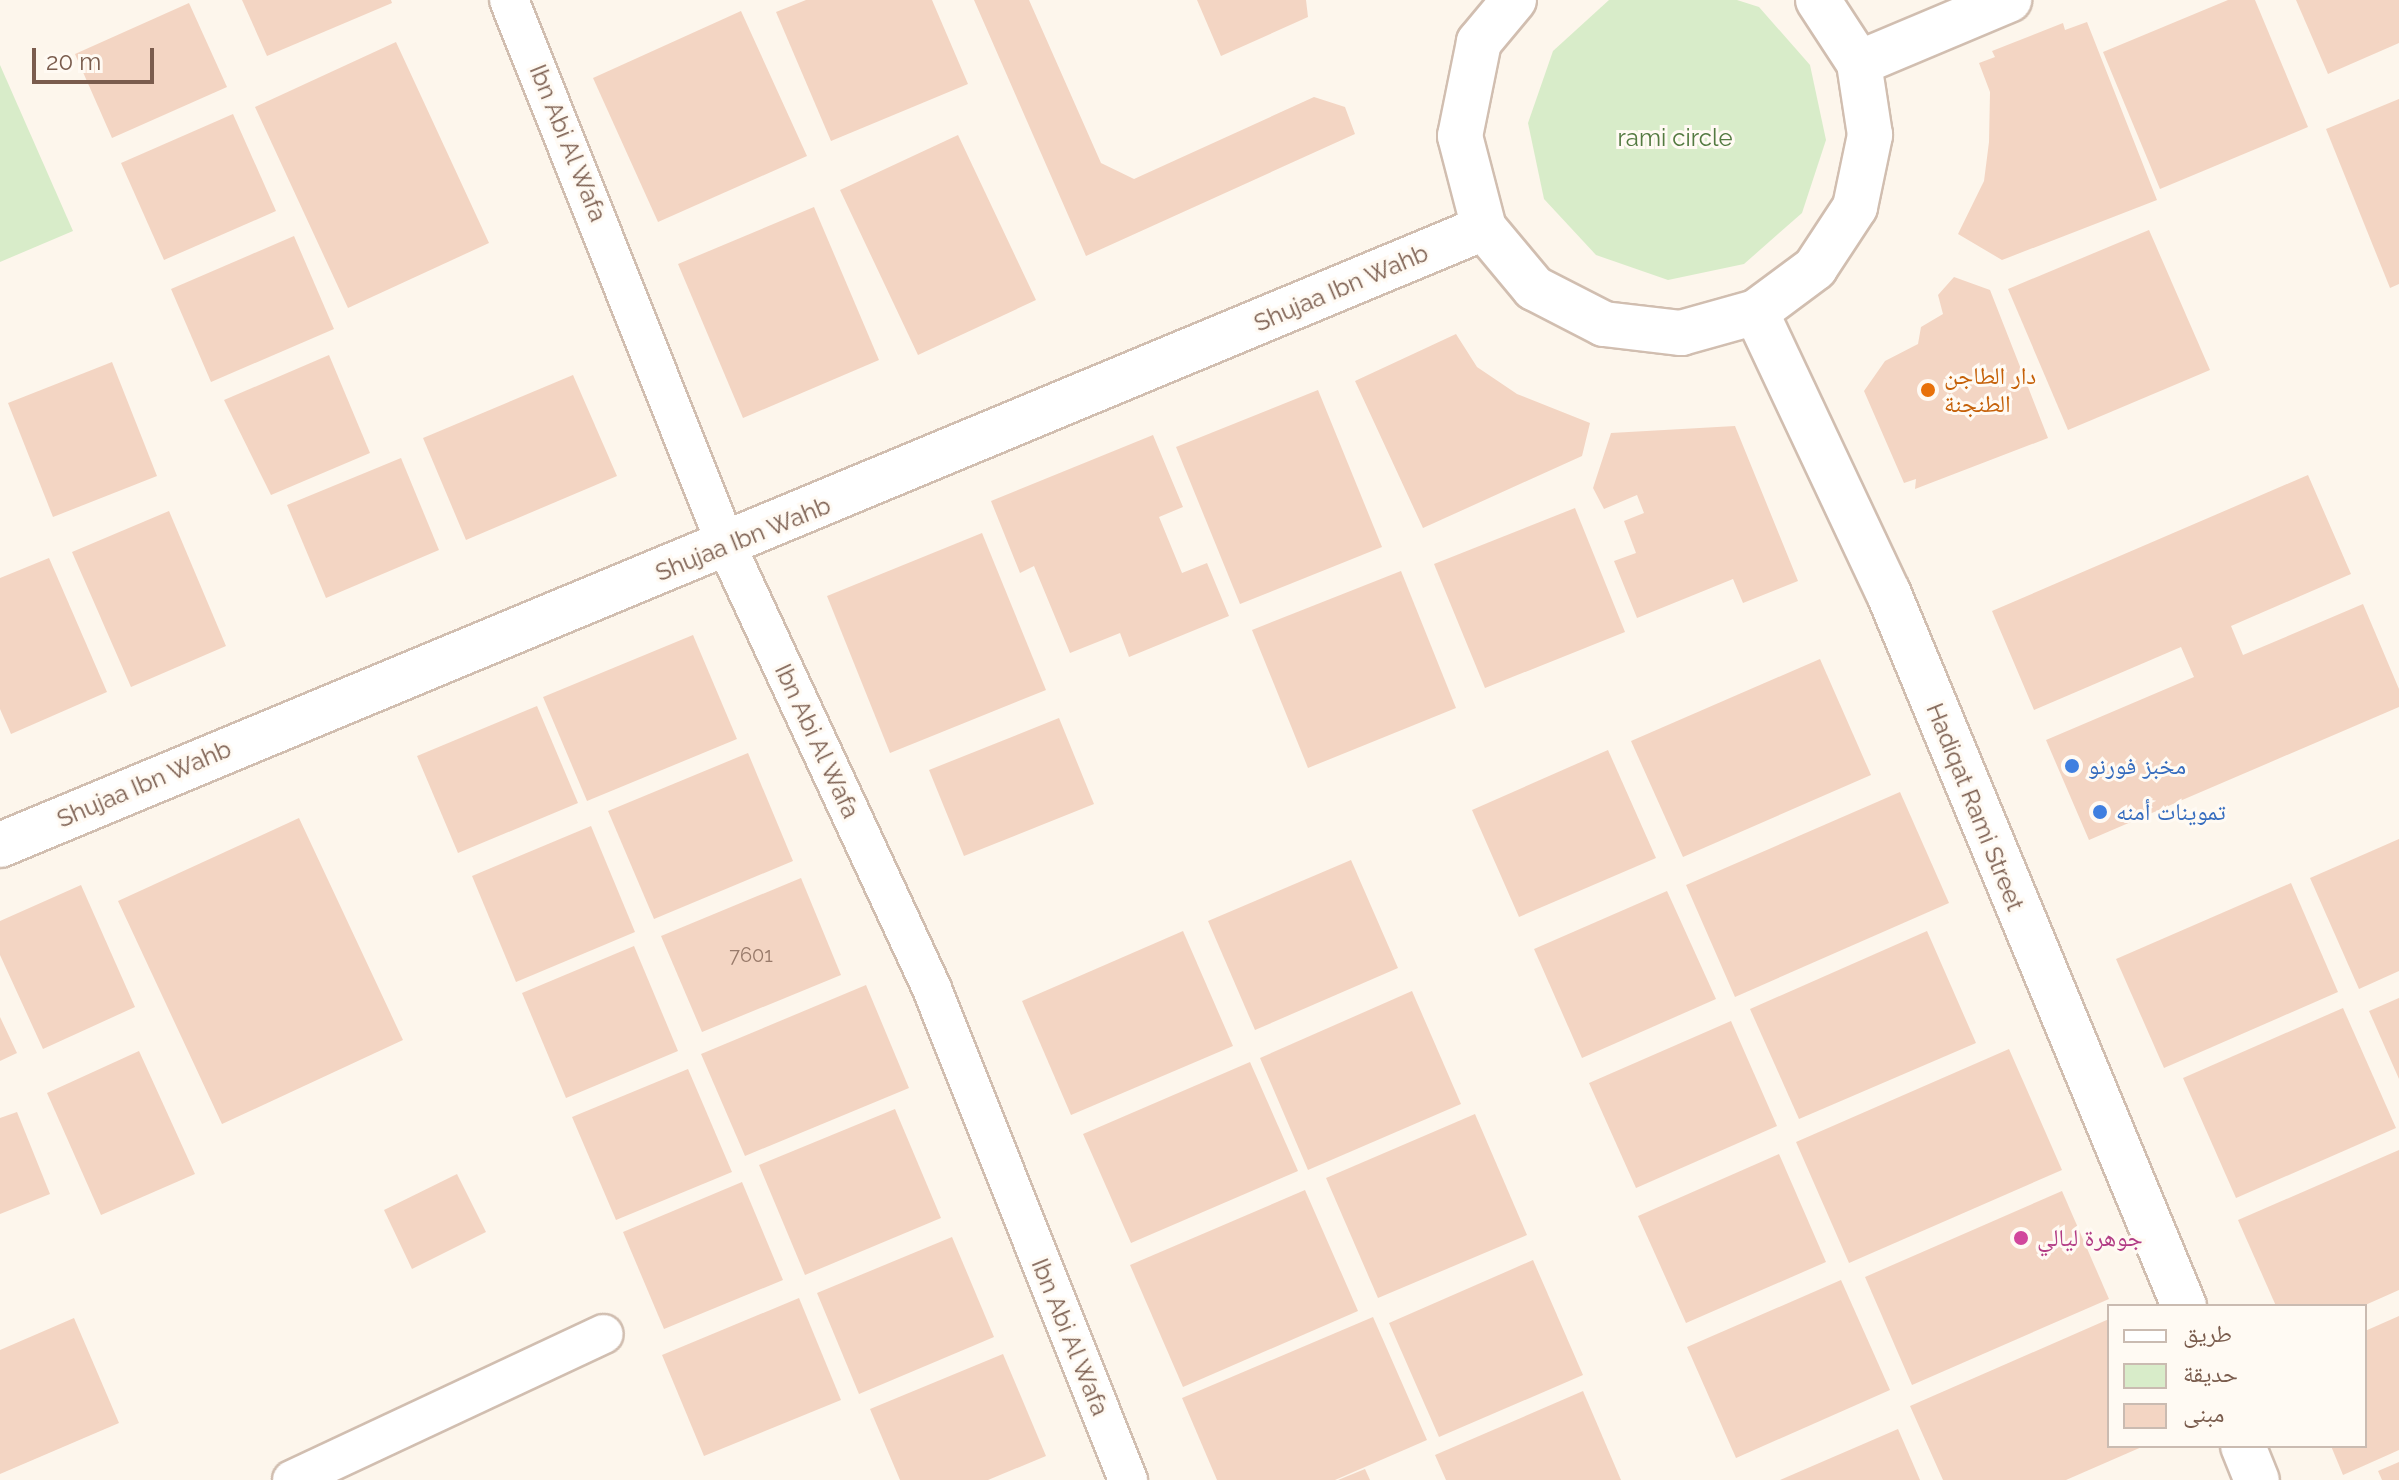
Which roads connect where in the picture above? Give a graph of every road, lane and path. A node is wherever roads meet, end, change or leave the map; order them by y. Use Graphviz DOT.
graph roads {
  1 [pos="509,0"];
  2 [pos="1514,0"];
  3 [pos="1818,0"];
  4 [pos="2009,0"];
  5 [pos="1859,63"];
  6 [pos="1484,228"];
  7 [pos="1756,312"];
  8 [pos="727,547"];
  9 [pos="0,845"];
  10 [pos="2183,1304"];
  11 [pos="604,1334"];
  12 [pos="2244,1448"];
  13 [pos="292,1480"];
  14 [pos="1128,1480"];
  15 [pos="2257,1480"];
  1 -- 8 [label="street, Ibn Abi Al Wafa"];
  2 -- 6 [label="street"];
  3 -- 5 [label="street"];
  4 -- 5 [label="street"];
  5 -- 7 [label="street"];
  6 -- 7 [label="street"];
  6 -- 8 [label="street, Shujaa Ibn Wahb"];
  7 -- 10 [label="street, Hadiqat Rami Street"];
  8 -- 9 [label="street, Shujaa Ibn Wahb"];
  8 -- 14 [label="street, Ibn Abi Al Wafa"];
  11 -- 13 [label="street"];
  12 -- 15 [label="street"];
}
